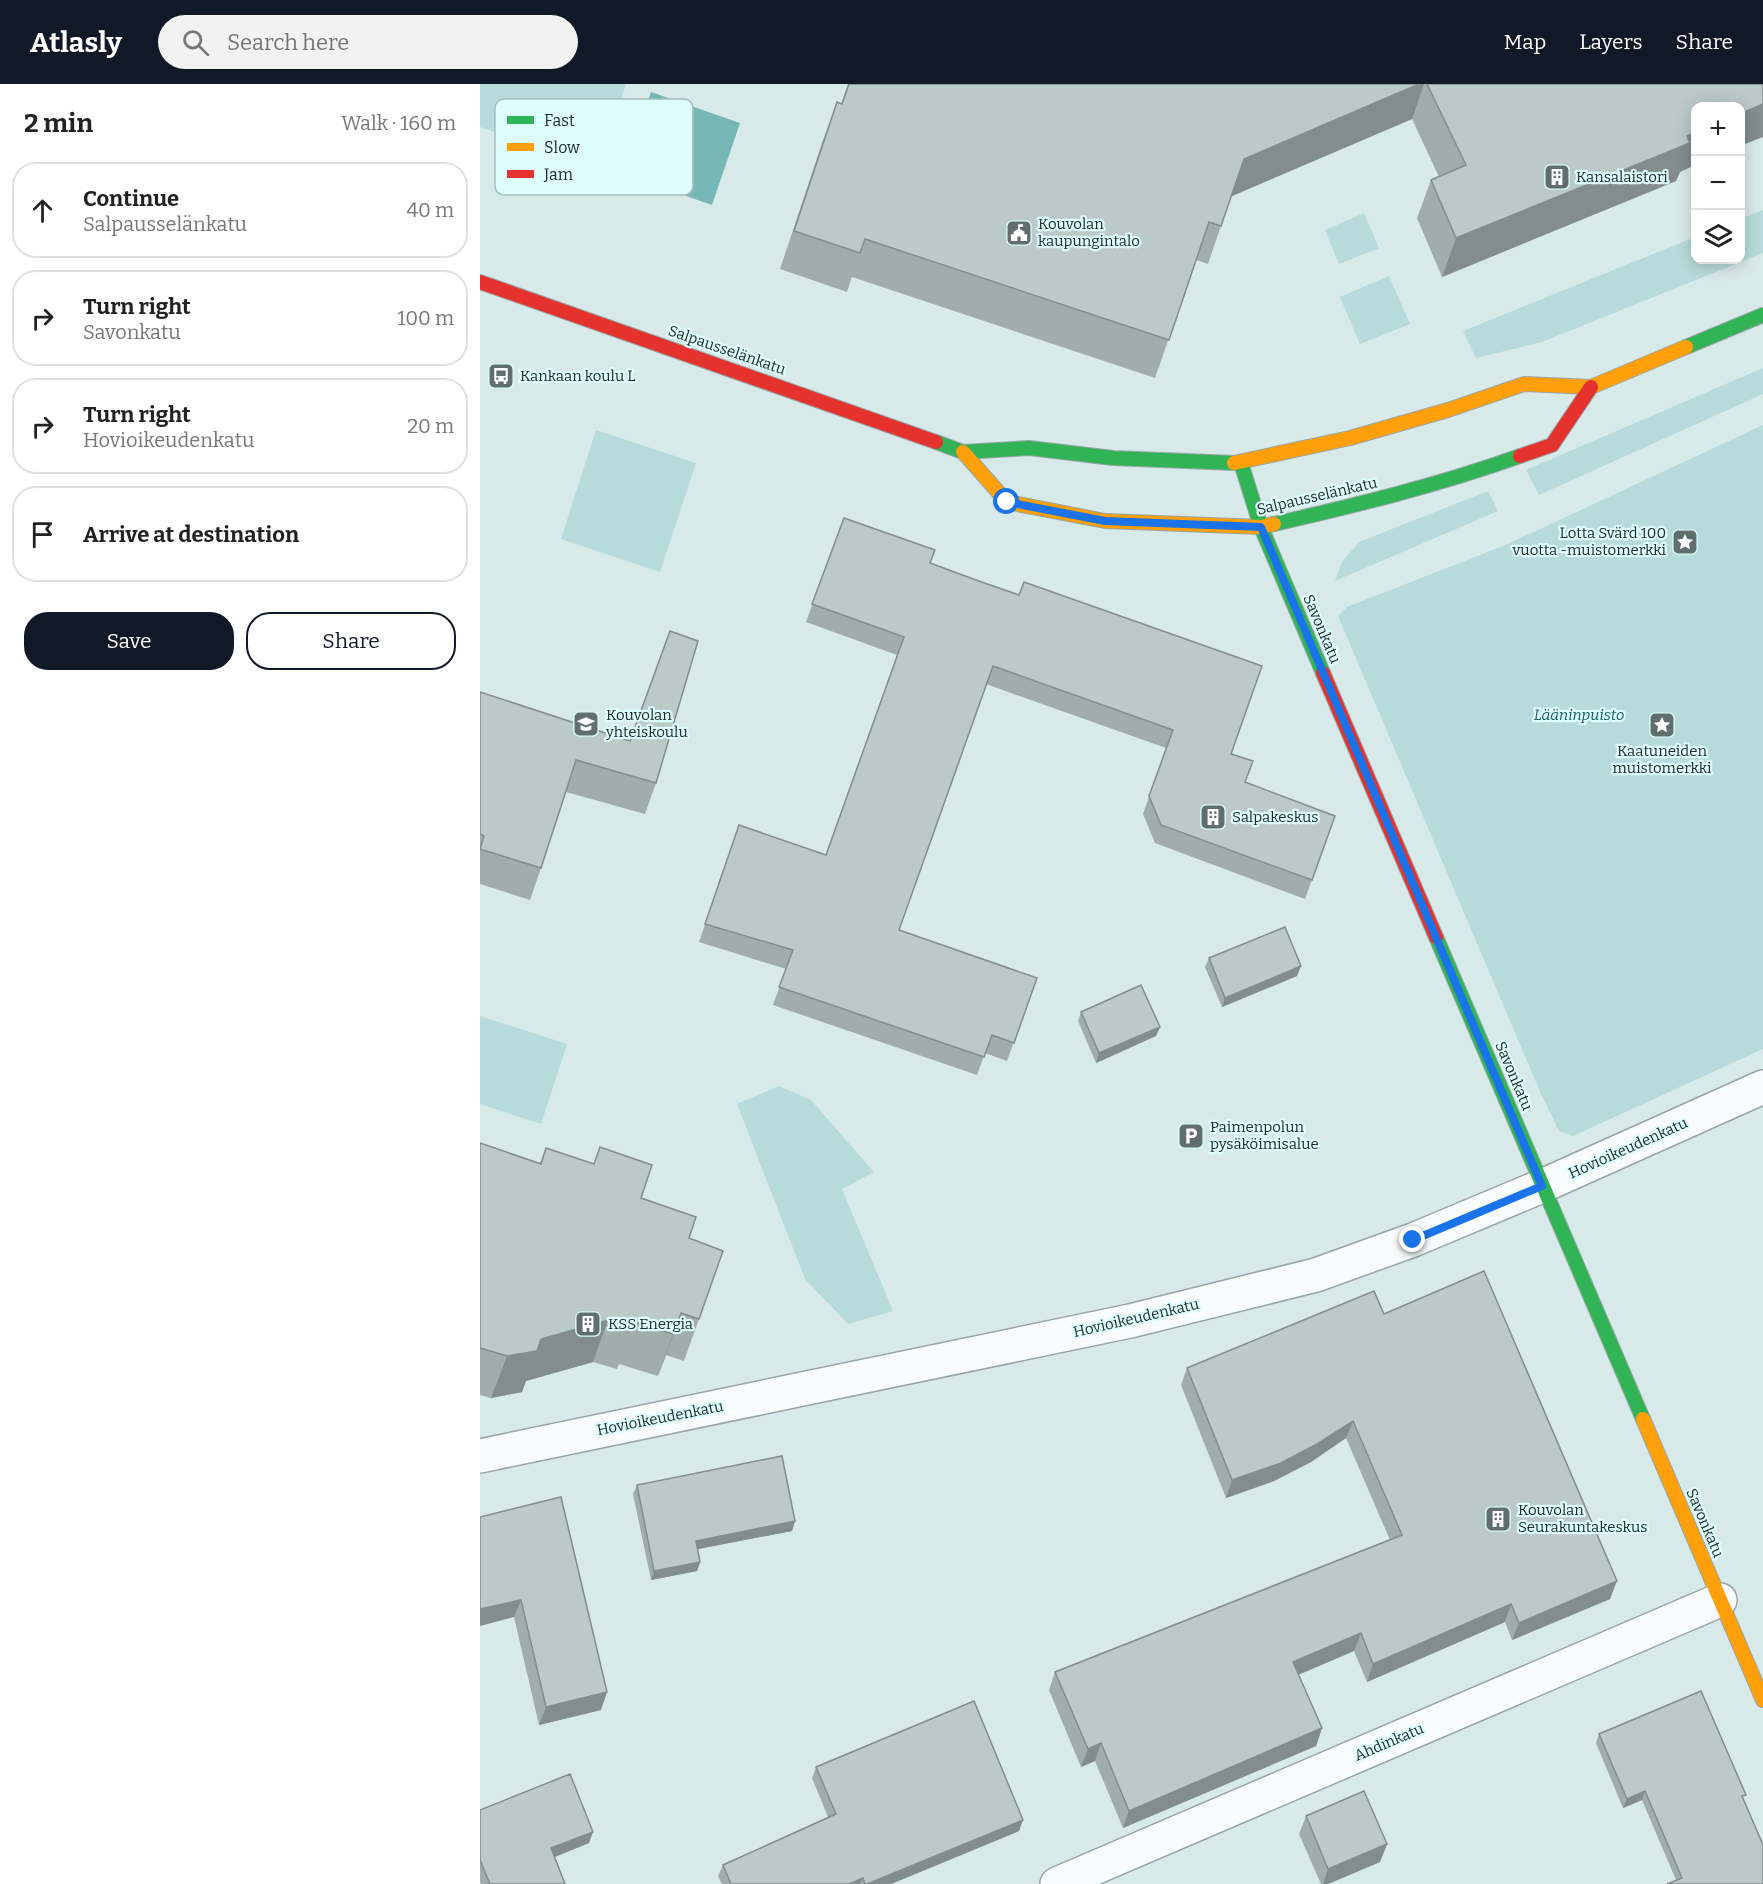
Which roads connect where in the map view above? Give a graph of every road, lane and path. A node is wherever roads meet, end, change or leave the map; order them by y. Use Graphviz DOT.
graph roads {
  1 [pos="480,282"];
  2 [pos="1763,315"];
  3 [pos="1591,387"];
  4 [pos="963,452"];
  5 [pos="1241,463"];
  6 [pos="1261,527"];
  7 [pos="1763,1087"];
  8 [pos="1542,1186"];
  9 [pos="480,1456"];
  10 [pos="1720,1600"];
  11 [pos="1763,1700"];
  12 [pos="1057,1884"];
  1 -- 4 [label="main road, Salpausselänkatu"];
  2 -- 3 [label="main road, Salpausselänkatu"];
  3 -- 5 [label="main road, Salpausselänkatu"];
  3 -- 6 [label="main road, Salpausselänkatu"];
  4 -- 5 [label="main road, Salpausselänkatu"];
  4 -- 6 [label="main road, Salpausselänkatu"];
  5 -- 6 [label="main road, Savonkatu"];
  6 -- 8 [label="main road, Savonkatu"];
  7 -- 8 [label="street, Hovioikeudenkatu"];
  8 -- 9 [label="street, Hovioikeudenkatu"];
  8 -- 10 [label="main road, Savonkatu"];
  10 -- 11 [label="main road, Savonkatu"];
  10 -- 12 [label="street, Ahdinkatu"];
}
